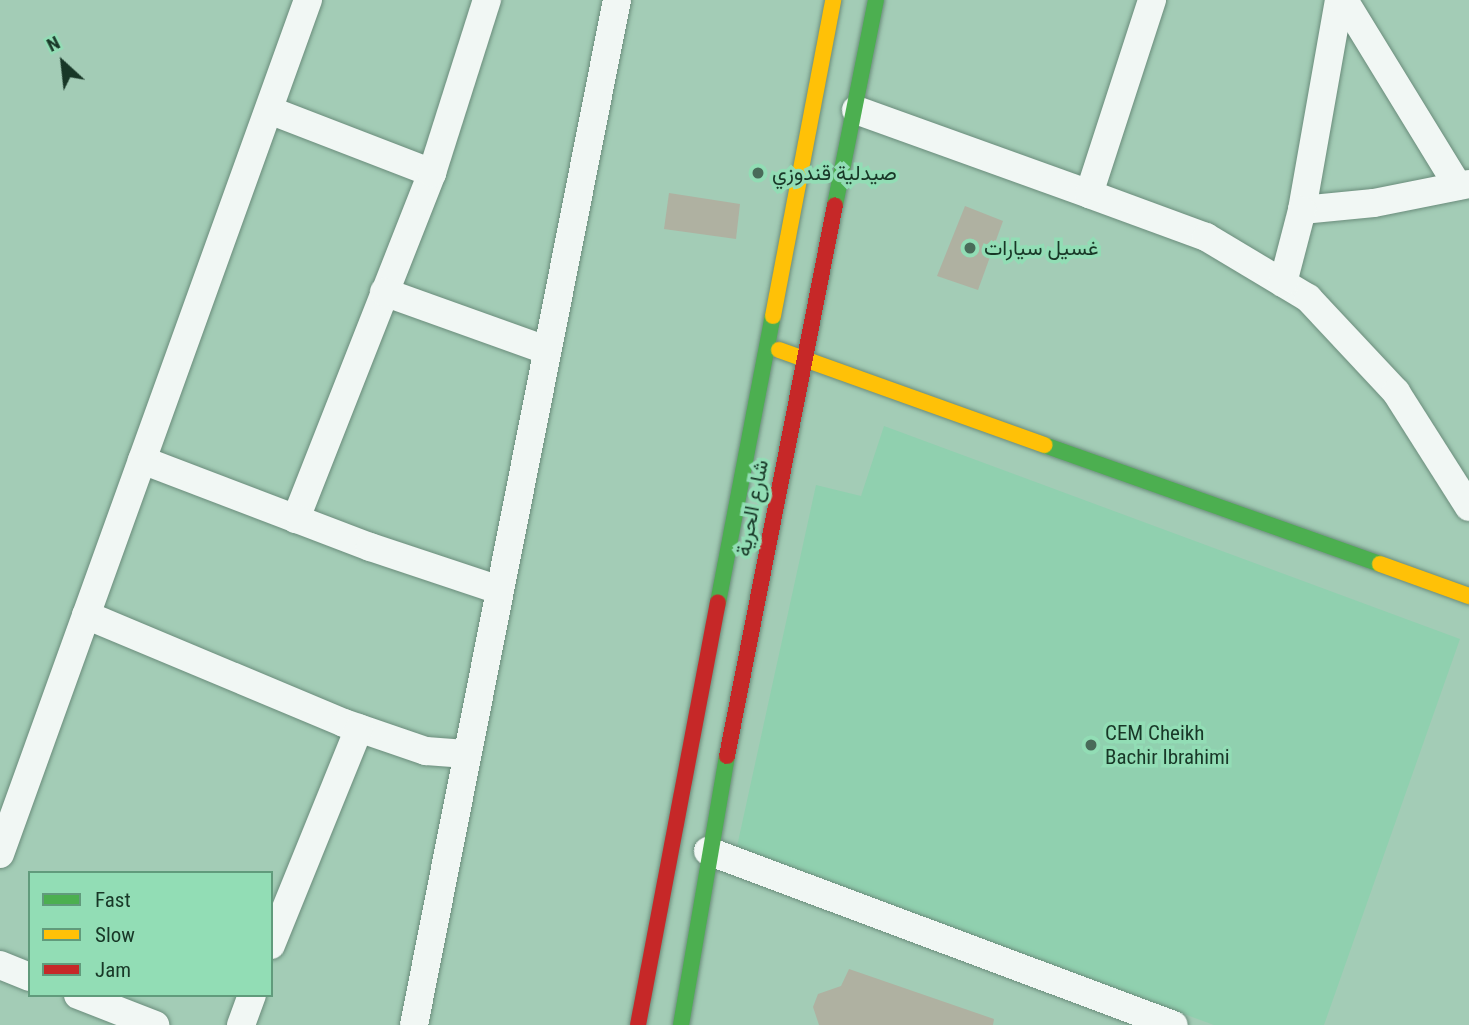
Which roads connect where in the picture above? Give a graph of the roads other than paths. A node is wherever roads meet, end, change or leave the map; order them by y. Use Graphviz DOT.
graph roads {
  1 [pos="308,0"];
  2 [pos="487,0"];
  3 [pos="617,0"];
  4 [pos="833,0"];
  5 [pos="876,0"];
  6 [pos="1152,0"];
  7 [pos="1342,0"];
  8 [pos="269,110"];
  9 [pos="856,110"];
  10 [pos="432,173"];
  11 [pos="1464,185"];
  12 [pos="1089,194"];
  13 [pos="1302,210"];
  14 [pos="1283,283"];
  15 [pos="384,292"];
  16 [pos="767,345"];
  17 [pos="545,350"];
  18 [pos="802,359"];
  19 [pos="142,460"];
  20 [pos="1469,507"];
  21 [pos="296,519"];
  22 [pos="499,590"];
  23 [pos="1469,596"];
  24 [pos="86,615"];
  25 [pos="359,728"];
  26 [pos="467,754"];
  27 [pos="708,851"];
  28 [pos="0,855"];
  29 [pos="273,940"];
  30 [pos="0,965"];
  31 [pos="28,976"];
  32 [pos="83,997"];
  33 [pos="251,997"];
  34 [pos="1168,1024"];
  35 [pos="155,1025"];
  36 [pos="241,1025"];
  37 [pos="414,1025"];
  38 [pos="638,1025"];
  39 [pos="681,1025"];
  1 -- 8 [label="street"];
  2 -- 10 [label="street"];
  3 -- 17 [label="street"];
  4 -- 16 [label="main road, شارع الحرية"];
  5 -- 9 [label="main road, شارع الحرية"];
  6 -- 12 [label="street"];
  7 -- 11 [label="street"];
  7 -- 13 [label="street"];
  8 -- 10 [label="street"];
  8 -- 19 [label="street"];
  9 -- 12 [label="street"];
  9 -- 18 [label="main road, شارع الحرية"];
  10 -- 15 [label="street"];
  11 -- 13 [label="street"];
  12 -- 14 [label="street"];
  13 -- 14 [label="street"];
  14 -- 20 [label="street"];
  15 -- 17 [label="street"];
  15 -- 21 [label="street"];
  16 -- 18 [label="main road"];
  16 -- 38 [label="main road, شارع الحرية"];
  17 -- 22 [label="street"];
  18 -- 23 [label="main road"];
  18 -- 27 [label="main road, شارع الحرية"];
  19 -- 21 [label="street"];
  19 -- 24 [label="street"];
  21 -- 22 [label="street"];
  22 -- 26 [label="street"];
  24 -- 25 [label="street"];
  24 -- 28 [label="street"];
  25 -- 26 [label="street"];
  25 -- 29 [label="street"];
  26 -- 37 [label="street"];
  27 -- 34 [label="street"];
  27 -- 39 [label="main road, شارع الحرية"];
  30 -- 31 [label="street"];
  32 -- 35 [label="street"];
  33 -- 36 [label="street"];
}
